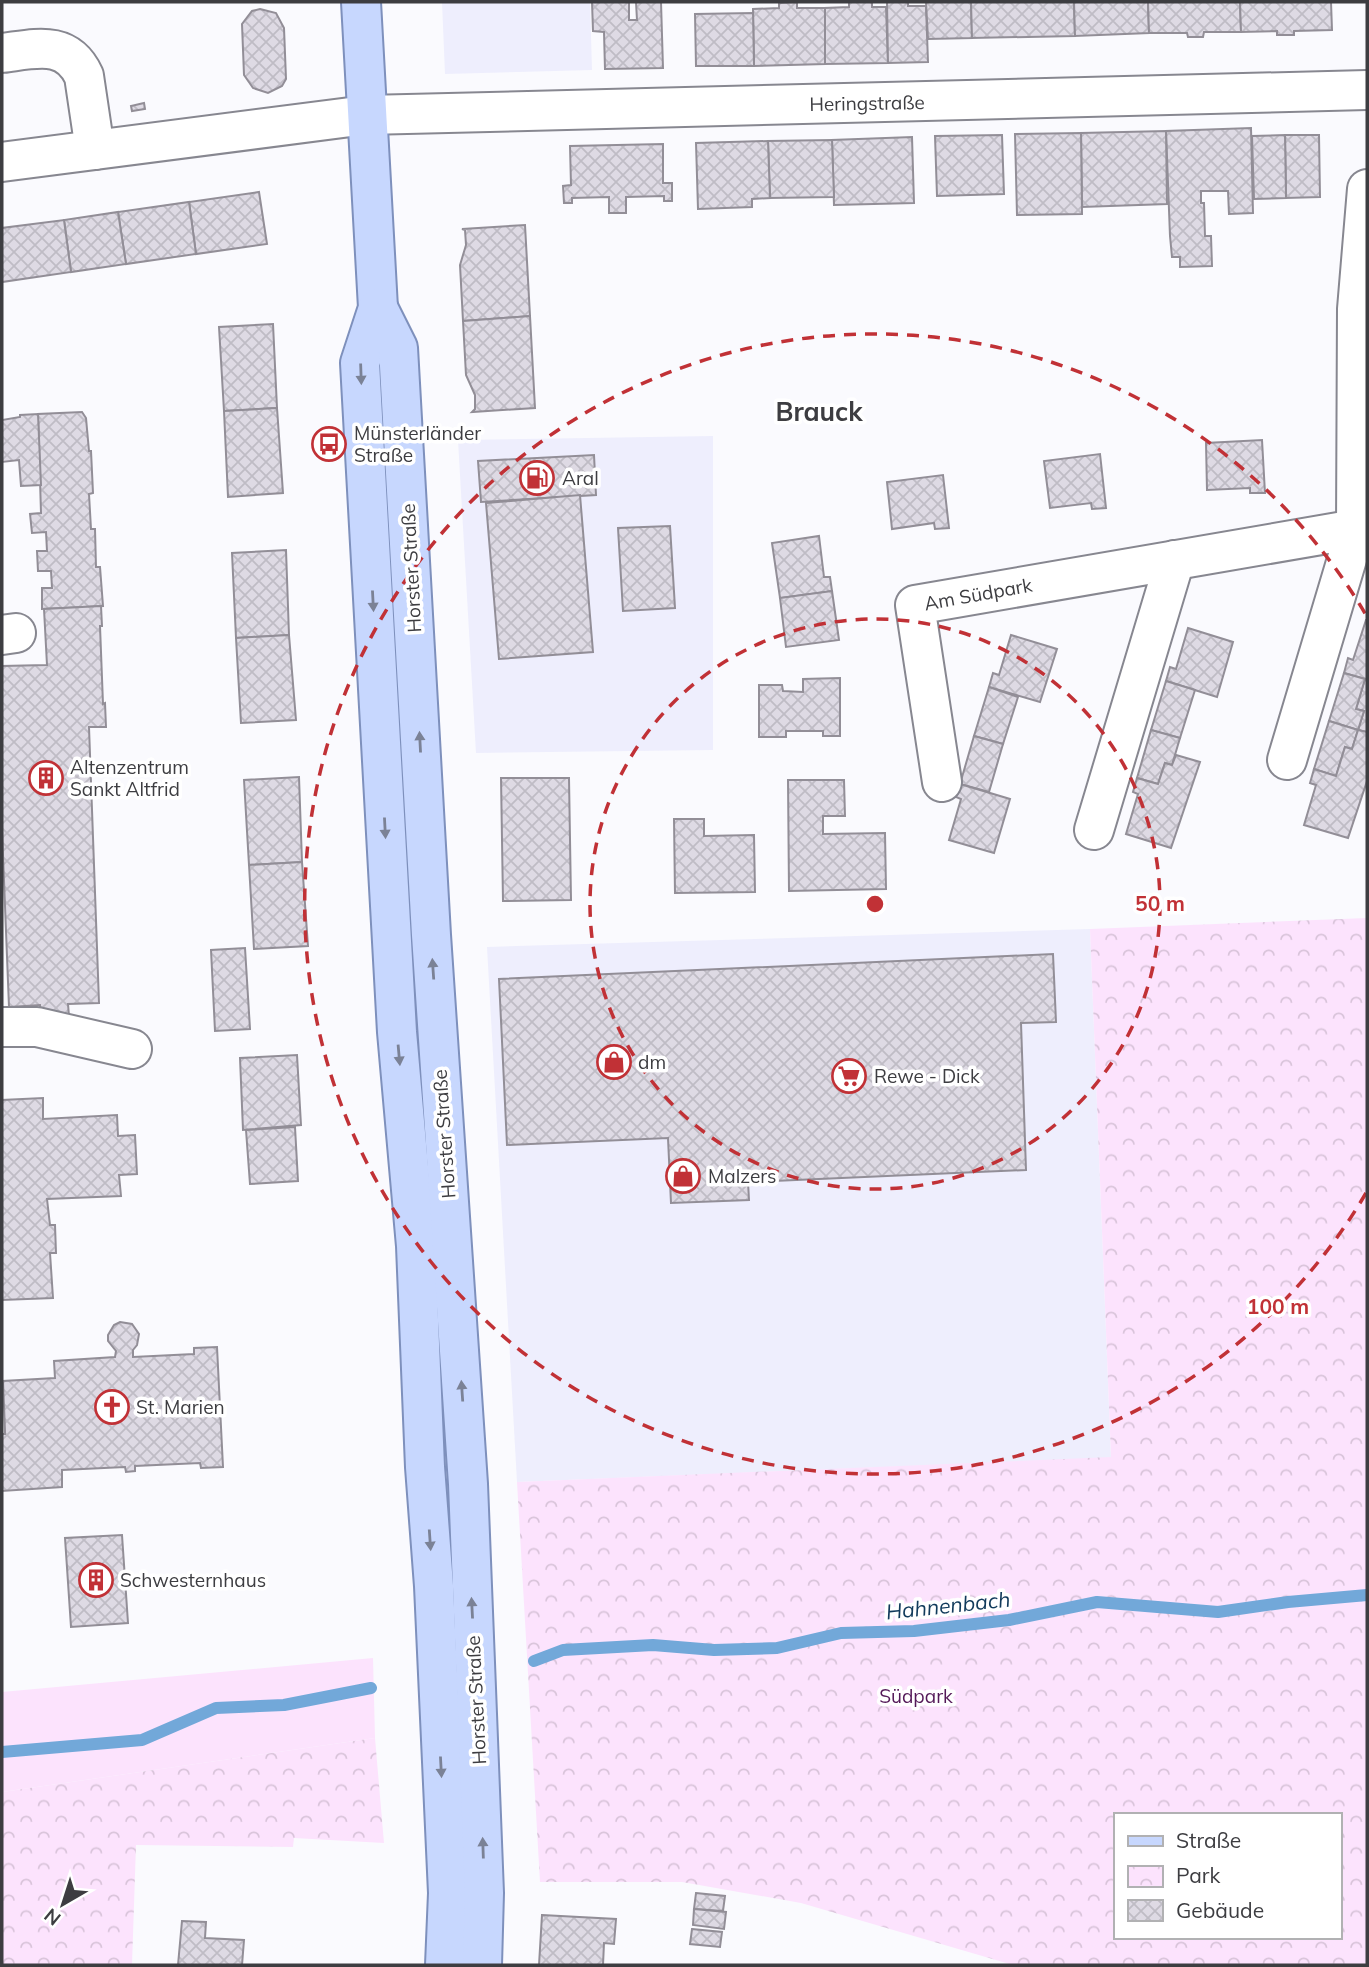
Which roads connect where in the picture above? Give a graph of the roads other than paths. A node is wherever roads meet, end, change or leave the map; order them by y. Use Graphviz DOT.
graph roads {
  1 [pos="361,2"];
  2 [pos="2,53"];
  3 [pos="1367,90"];
  4 [pos="366,115"];
  5 [pos="95,150"];
  6 [pos="2,162"];
  7 [pos="1367,189"];
  8 [pos="1361,529"];
  9 [pos="1175,560"];
  10 [pos="1287,760"];
  11 [pos="942,782"];
  12 [pos="1094,830"];
  13 [pos="2,1027"];
  14 [pos="132,1049"];
  15 [pos="466,1893"];
  16 [pos="446,1965"];
  17 [pos="482,1965"];
  1 -- 4 [label="main road, Horster Straße"];
  2 -- 5 [label="street"];
  3 -- 4 [label="street, Heringstraße"];
  4 -- 5 [label="street"];
  4 -- 15 [label="main road, Horster Straße"];
  5 -- 6 [label="street"];
  7 -- 8 [label="street"];
  8 -- 9 [label="street, Am Südpark"];
  8 -- 10 [label="street"];
  9 -- 11 [label="street, Am Südpark"];
  9 -- 12 [label="street"];
  13 -- 14 [label="street"];
  15 -- 16 [label="main road, Horster Straße"];
  15 -- 17 [label="main road, Horster Straße"];
}
